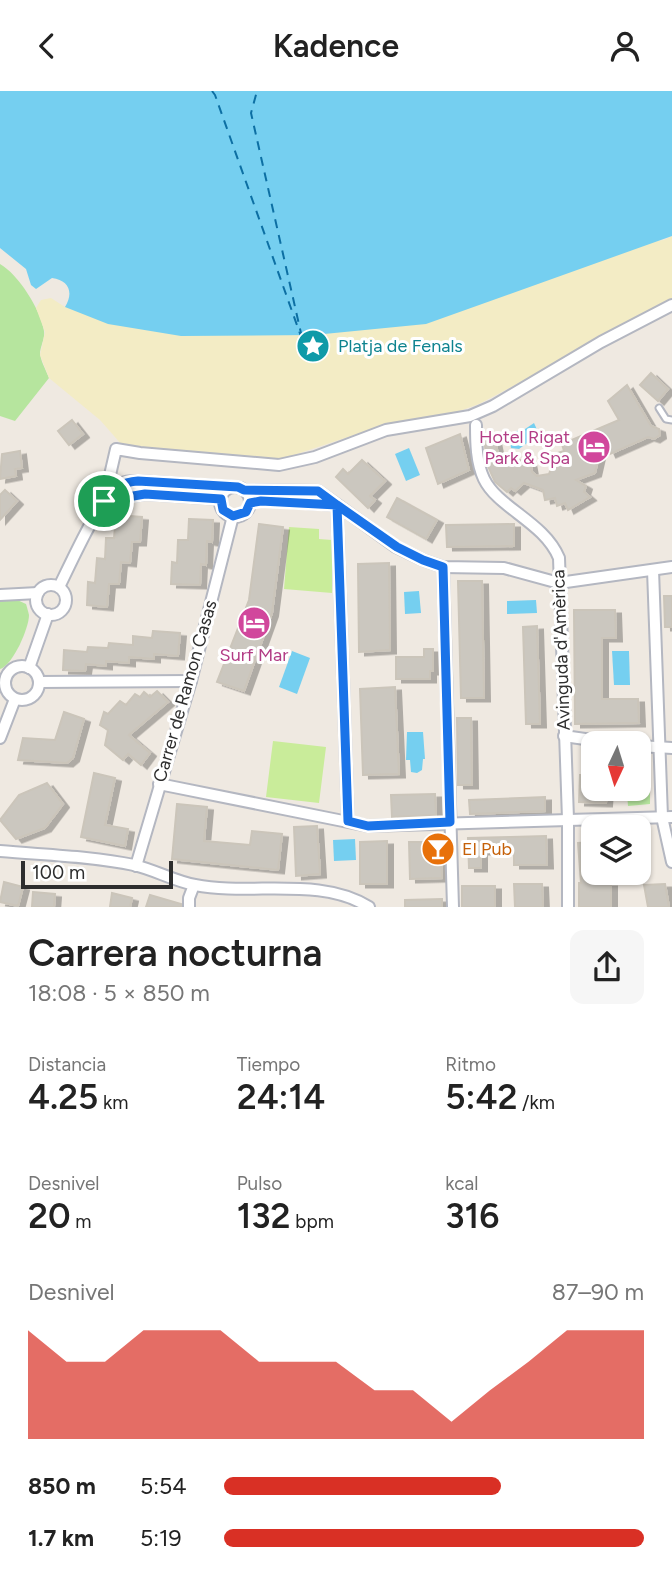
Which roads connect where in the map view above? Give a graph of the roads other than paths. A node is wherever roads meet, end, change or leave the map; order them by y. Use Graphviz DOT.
graph roads {
  1 [pos="672,305"];
  2 [pos="659,408"];
  3 [pos="672,420"];
  4 [pos="475,425"];
  5 [pos="231,487"];
  6 [pos="244,490"];
  7 [pos="221,499"];
  8 [pos="104,501"];
  9 [pos="250,503"];
  10 [pos="337,505"];
  11 [pos="233,516"];
  12 [pos="443,567"];
  13 [pos="672,567"];
  14 [pos="653,570"];
  15 [pos="559,583"];
  16 [pos="59,587"];
  17 [pos="38,593"];
  18 [pos="0,595"];
  19 [pos="48,614"];
  20 [pos="29,668"];
  21 [pos="3,680"];
  22 [pos="191,681"];
  23 [pos="39,682"];
  24 [pos="15,699"];
  25 [pos="564,736"];
  26 [pos="0,738"];
  27 [pos="581,738"];
  28 [pos="651,748"];
  29 [pos="672,748"];
  30 [pos="658,749"];
  31 [pos="159,784"];
  32 [pos="667,817"];
  33 [pos="568,819"];
  34 [pos="348,821"];
  35 [pos="450,822"];
  36 [pos="0,851"];
  37 [pos="672,862"];
  38 [pos="136,866"];
  39 [pos="194,885"];
  40 [pos="189,907"];
  41 [pos="369,907"];
  42 [pos="453,907"];
  43 [pos="568,907"];
  1 -- 8 [label="street"];
  2 -- 3 [label="lane"];
  4 -- 15 [label="street, Avinguda d'Amèrica"];
  5 -- 6 [label="street"];
  5 -- 7 [label="street"];
  5 -- 8 [label="street"];
  6 -- 9 [label="street"];
  6 -- 10 [label="street"];
  7 -- 8 [label="street"];
  7 -- 11 [label="street"];
  8 -- 16 [label="street"];
  9 -- 10 [label="street"];
  9 -- 11 [label="street"];
  10 -- 12 [label="street"];
  10 -- 34 [label="street"];
  11 -- 22 [label="street, Carrer de Ramon Casas"];
  12 -- 15 [label="street"];
  12 -- 35 [label="street"];
  13 -- 14 [label="street"];
  14 -- 15 [label="street"];
  14 -- 30 [label="street"];
  15 -- 25 [label="street, Avinguda d'Amèrica"];
  16 -- 17 [label="street"];
  16 -- 19 [label="street"];
  17 -- 18 [label="street"];
  17 -- 19 [label="street"];
  19 -- 20 [label="street"];
  20 -- 21 [label="street"];
  20 -- 23 [label="street"];
  21 -- 24 [label="street"];
  22 -- 23 [label="street"];
  22 -- 31 [label="street, Carrer de Ramon Casas"];
  23 -- 24 [label="street"];
  24 -- 26 [label="street"];
  25 -- 27 [label="street"];
  25 -- 33 [label="street, Avinguda d'Amèrica"];
  28 -- 30 [label="street"];
  29 -- 30 [label="street"];
  30 -- 32 [label="street"];
  31 -- 34 [label="street"];
  31 -- 38 [label="street, Carrer de Ramon Casas"];
  32 -- 33 [label="street"];
  32 -- 37 [label="street"];
  33 -- 35 [label="street"];
  33 -- 43 [label="street, Avinguda d'Amèrica"];
  34 -- 35 [label="street"];
  35 -- 42 [label="street"];
  36 -- 38 [label="street"];
  38 -- 39 [label="street"];
  39 -- 40 [label="street"];
  39 -- 41 [label="street"];
}
